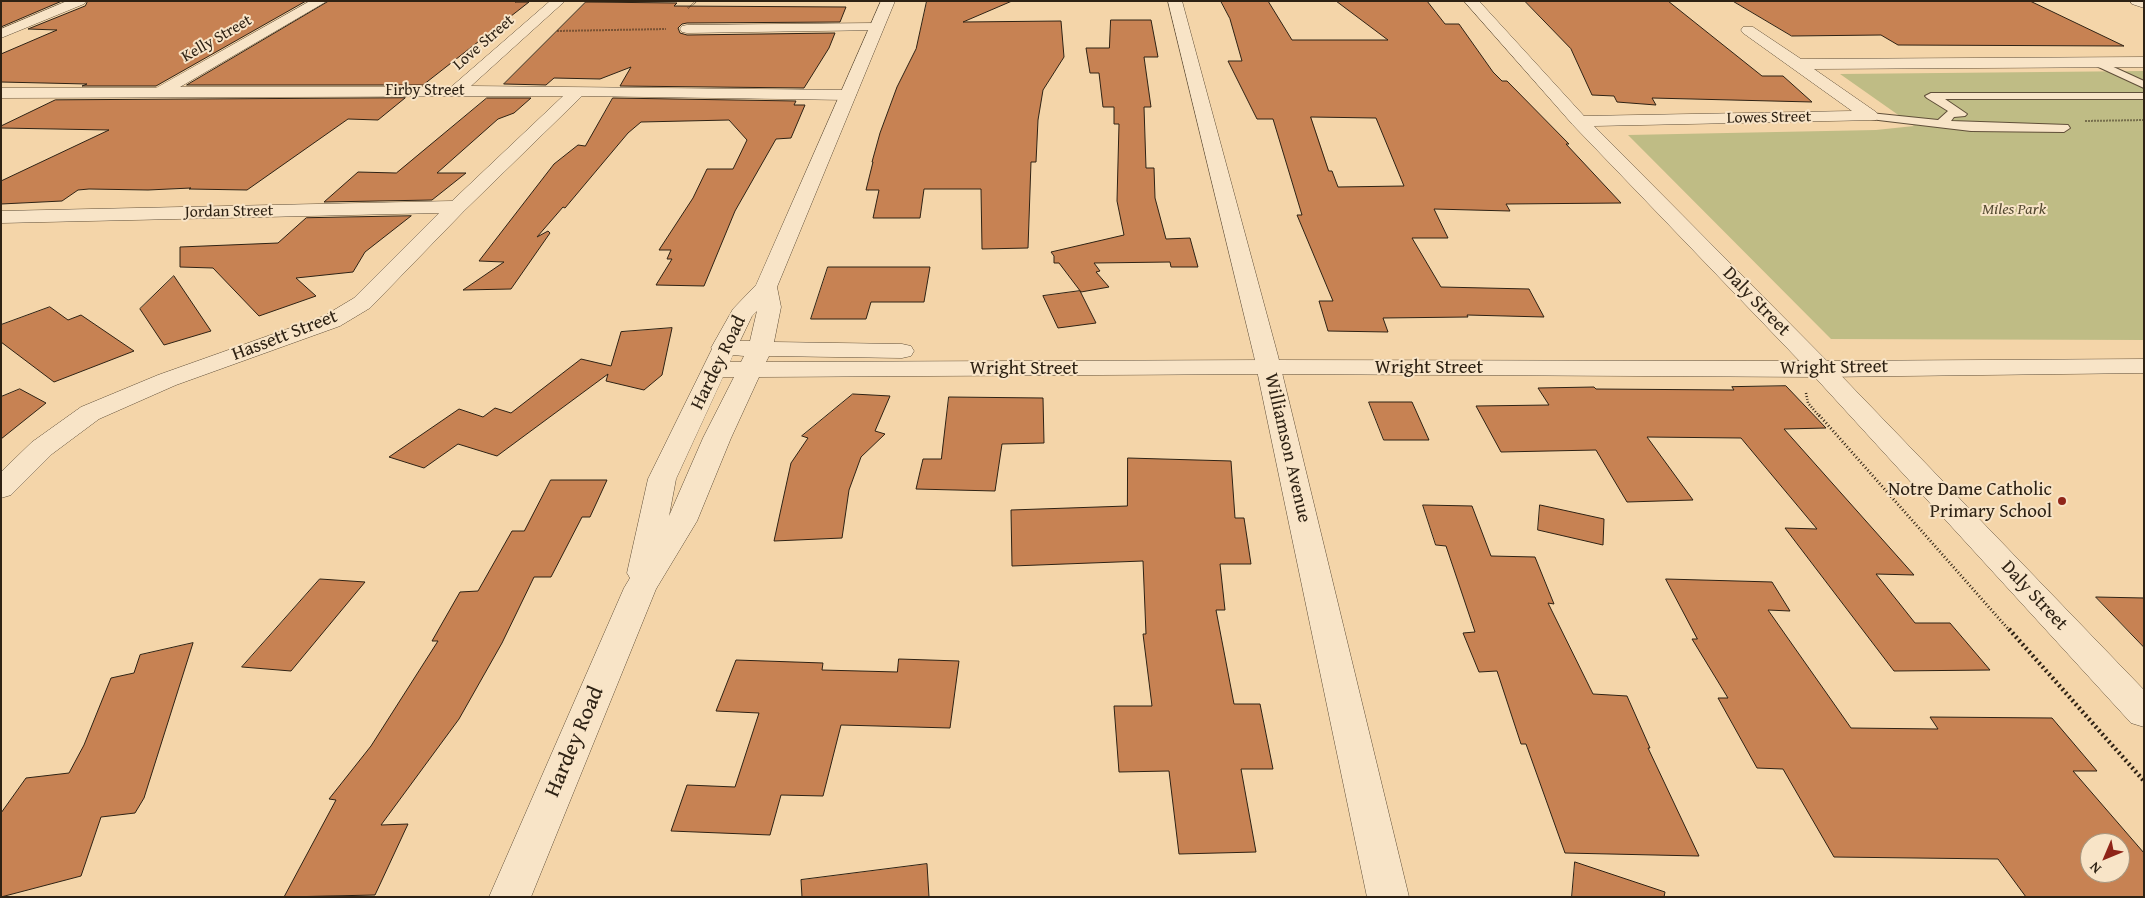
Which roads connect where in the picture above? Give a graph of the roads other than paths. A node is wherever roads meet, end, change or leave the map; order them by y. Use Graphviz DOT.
graph roads {
  1 [pos="79,1"];
  2 [pos="320,1"];
  3 [pos="558,1"];
  4 [pos="888,1"];
  5 [pos="1174,1"];
  6 [pos="1471,1"];
  7 [pos="2138,1"];
  8 [pos="2144,4"];
  9 [pos="877,27"];
  10 [pos="686,29"];
  11 [pos="1748,30"];
  12 [pos="1,34"];
  13 [pos="2096,62"];
  14 [pos="2144,62"];
  15 [pos="1798,64"];
  16 [pos="2144,85"];
  17 [pos="578,90"];
  18 [pos="456,91"];
  19 [pos="159,92"];
  20 [pos="1,93"];
  21 [pos="848,94"];
  22 [pos="2144,96"];
  23 [pos="1870,116"];
  24 [pos="1579,121"];
  25 [pos="1947,125"];
  26 [pos="2064,128"];
  27 [pos="457,207"];
  28 [pos="1,217"];
  29 [pos="766,287"];
  30 [pos="2144,354"];
  31 [pos="719,359"];
  32 [pos="755,359"];
  33 [pos="1813,361"];
  34 [pos="1268,362"];
  35 [pos="2144,366"];
  36 [pos="1,489"];
  37 [pos="640,588"];
  38 [pos="2144,713"];
  39 [pos="510,897"];
  40 [pos="1388,897"];
  1 -- 12 [label="street"];
  2 -- 19 [label="street, Kelly Street"];
  3 -- 18 [label="street, Love Street"];
  4 -- 9 [label="street, Hardey Road"];
  5 -- 34 [label="street, Williamson Avenue"];
  6 -- 24 [label="street, Daly Street"];
  7 -- 8 [label="street"];
  9 -- 10 [label="street"];
  9 -- 21 [label="street, Hardey Road"];
  11 -- 15 [label="street, Lowes Street"];
  13 -- 14 [label="street"];
  13 -- 15 [label="street"];
  13 -- 16 [label="lane"];
  15 -- 23 [label="street, Lowes Street"];
  17 -- 18 [label="street, Firby Street"];
  17 -- 21 [label="street, Firby Street"];
  17 -- 27 [label="street, Hassett Street"];
  18 -- 19 [label="street, Firby Street"];
  19 -- 20 [label="street, Firby Street"];
  21 -- 29 [label="street, Hardey Road"];
  22 -- 25 [label="lane"];
  23 -- 24 [label="street, Lowes Street"];
  23 -- 25 [label="lane"];
  24 -- 33 [label="street, Daly Street"];
  25 -- 26 [label="lane"];
  27 -- 28 [label="street, Jordan Street"];
  27 -- 36 [label="street, Hassett Street"];
  29 -- 31 [label="street, Hardey Road"];
  29 -- 32 [label="street, Hardey Road"];
  30 -- 33 [label="street, Wright Street"];
  31 -- 32 [label="street, Wright Street"];
  31 -- 37 [label="street, Hardey Road"];
  32 -- 34 [label="street, Wright Street"];
  32 -- 37 [label="street, Hardey Road"];
  33 -- 34 [label="street, Wright Street"];
  33 -- 35 [label="street, Wright Street"];
  33 -- 38 [label="street, Daly Street"];
  34 -- 40 [label="street, Williamson Avenue"];
  37 -- 39 [label="street, Hardey Road"];
}
